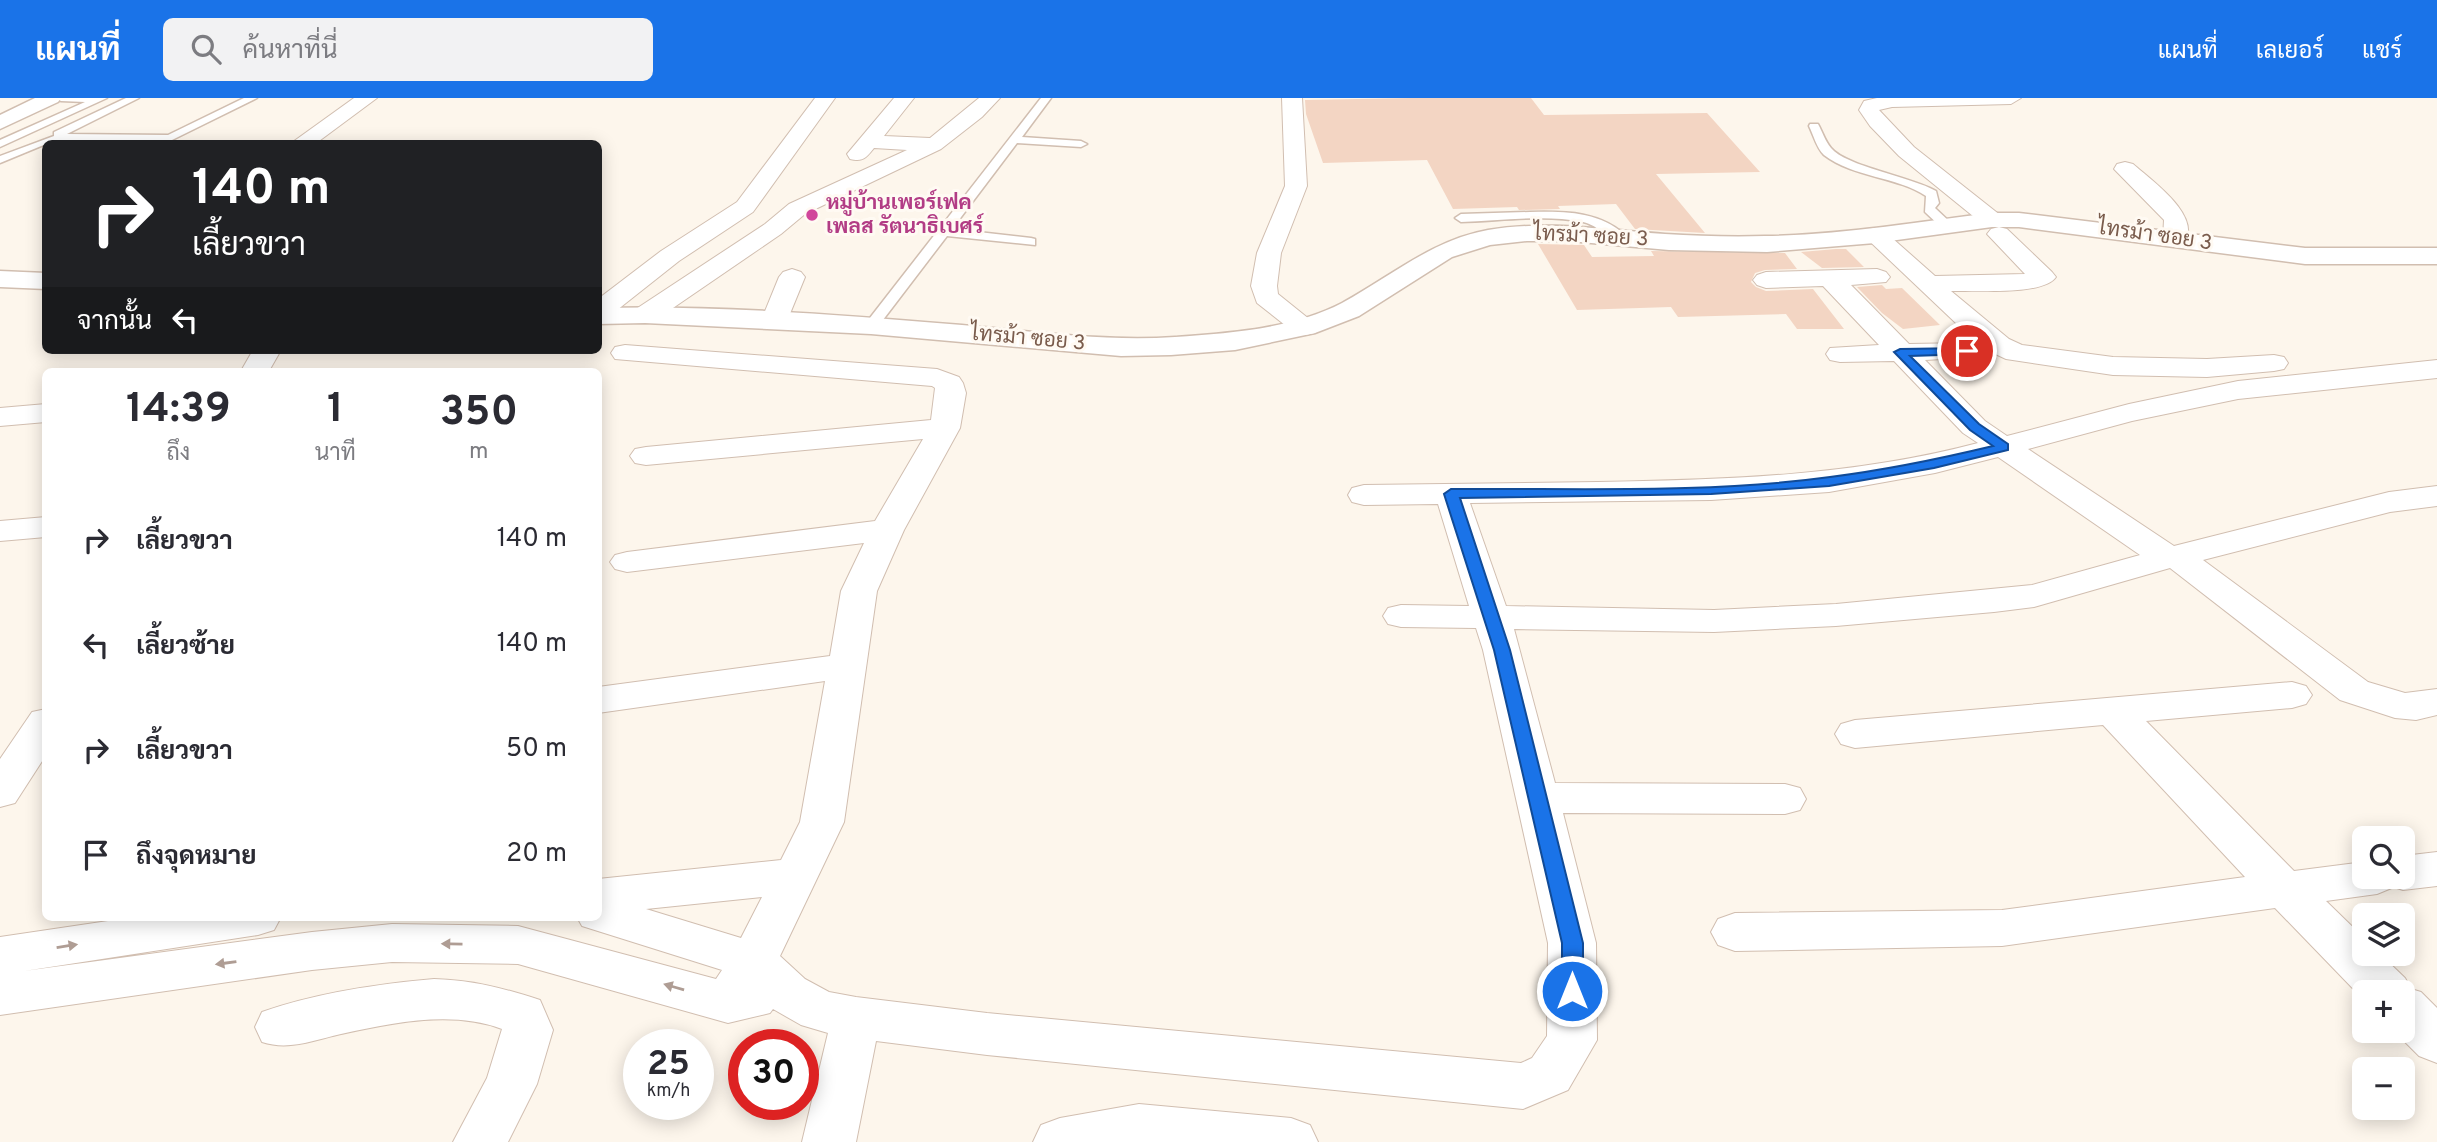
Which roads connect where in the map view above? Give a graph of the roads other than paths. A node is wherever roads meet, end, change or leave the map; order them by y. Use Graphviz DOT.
graph roads {
  1 [pos="51,98"];
  2 [pos="61,98"];
  3 [pos="101,98"];
  4 [pos="134,98"];
  5 [pos="252,98"];
  6 [pos="367,98"];
  7 [pos="825,98"];
  8 [pos="904,98"];
  9 [pos="1046,98"];
  10 [pos="1292,98"];
  11 [pos="2011,98"];
  12 [pos="1881,100"];
  13 [pos="999,102"];
  14 [pos="0,122"];
  15 [pos="1814,126"];
  16 [pos="46,140"];
  17 [pos="49,140"];
  18 [pos="306,140"];
  19 [pos="1014,140"];
  20 [pos="42,142"];
  21 [pos="869,142"];
  22 [pos="0,144"];
  23 [pos="1081,144"];
  24 [pos="934,145"];
  25 [pos="958,149"];
  26 [pos="0,160"];
  27 [pos="848,166"];
  28 [pos="2125,169"];
  29 [pos="1461,218"];
  30 [pos="1947,226"];
  31 [pos="1996,227"];
  32 [pos="773,229"];
  33 [pos="944,232"];
  34 [pos="1875,235"];
  35 [pos="1623,239"];
  36 [pos="2175,239"];
  37 [pos="1031,242"];
  38 [pos="2437,256"];
  39 [pos="1877,277"];
  40 [pos="792,278"];
  41 [pos="1829,278"];
  42 [pos="0,279"];
  43 [pos="1766,280"];
  44 [pos="42,281"];
  45 [pos="1927,284"];
  46 [pos="602,311"];
  47 [pos="602,314"];
  48 [pos="645,315"];
  49 [pos="774,321"];
  50 [pos="871,326"];
  51 [pos="1305,327"];
  52 [pos="2437,349"];
  53 [pos="1967,351"];
  54 [pos="1900,352"];
  55 [pos="625,353"];
  56 [pos="1840,354"];
  57 [pos="2437,369"];
  58 [pos="42,414"];
  59 [pos="4,421"];
  60 [pos="945,428"];
  61 [pos="2004,447"];
  62 [pos="646,456"];
  63 [pos="1451,494"];
  64 [pos="1364,495"];
  65 [pos="2437,496"];
  66 [pos="42,527"];
  67 [pos="887,530"];
  68 [pos="0,531"];
  69 [pos="2172,557"];
  70 [pos="627,562"];
  71 [pos="1401,616"];
  72 [pos="1492,618"];
  73 [pos="846,666"];
  74 [pos="2292,695"];
  75 [pos="602,699"];
  76 [pos="2437,702"];
  77 [pos="2112,710"];
  78 [pos="42,728"];
  79 [pos="1855,734"];
  80 [pos="0,792"];
  81 [pos="1537,798"];
  82 [pos="1785,799"];
  83 [pos="2437,869"];
  84 [pos="2415,872"];
  85 [pos="794,876"];
  86 [pos="2352,880"];
  87 [pos="2284,890"];
  88 [pos="602,897"];
  89 [pos="602,914"];
  90 [pos="232,921"];
  91 [pos="1735,932"];
  92 [pos="0,956"];
  93 [pos="771,977"];
  94 [pos="2376,980"];
  95 [pos="0,995"];
  96 [pos="856,1018"];
  97 [pos="2415,1019"];
  98 [pos="280,1027"];
  99 [pos="2437,1041"];
  100 [pos="480,1142"];
  101 [pos="829,1142"];
  102 [pos="1060,1142"];
  103 [pos="1291,1142"];
  1 -- 14 [label="street"];
  2 -- 3 [label="lane"];
  3 -- 22 [label="lane"];
  4 -- 16 [label="lane"];
  5 -- 17 [label="lane"];
  6 -- 18 [label="street"];
  7 -- 46 [label="street"];
  8 -- 21 [label="street"];
  9 -- 19 [label="lane"];
  10 -- 51 [label="street"];
  11 -- 12 [label="street"];
  12 -- 31 [label="street"];
  13 -- 24 [label="street"];
  13 -- 25 [label="street"];
  15 -- 30 [label="lane"];
  19 -- 23 [label="lane"];
  19 -- 33 [label="lane"];
  20 -- 26 [label="lane"];
  21 -- 24 [label="street"];
  21 -- 27 [label="street"];
  24 -- 25 [label="street"];
  24 -- 32 [label="street"];
  25 -- 32 [label="street"];
  28 -- 36 [label="street"];
  29 -- 35 [label="lane"];
  30 -- 31 [label="street, ไทรม้า ซอย 3"];
  30 -- 34 [label="street, ไทรม้า ซอย 3"];
  31 -- 36 [label="street, ไทรม้า ซอย 3"];
  31 -- 45 [label="street"];
  32 -- 48 [label="street"];
  33 -- 37 [label="lane"];
  33 -- 50 [label="lane"];
  34 -- 35 [label="street, ไทรม้า ซอย 3"];
  34 -- 45 [label="street"];
  35 -- 51 [label="street, ไทรม้า ซอย 3"];
  36 -- 38 [label="street, ไทรม้า ซอย 3"];
  39 -- 41 [label="street"];
  40 -- 49 [label="street"];
  41 -- 43 [label="street"];
  41 -- 54 [label="street"];
  42 -- 44 [label="street"];
  45 -- 52 [label="street"];
  47 -- 48 [label="street, ไทรม้า ซอย 3"];
  48 -- 49 [label="street, ไทรม้า ซอย 3"];
  49 -- 50 [label="street, ไทรม้า ซอย 3"];
  50 -- 51 [label="street, ไทรม้า ซอย 3"];
  53 -- 54 [label="street"];
  54 -- 56 [label="street"];
  54 -- 61 [label="street"];
  55 -- 60 [label="street"];
  57 -- 61 [label="street"];
  58 -- 59 [label="street"];
  60 -- 62 [label="street"];
  60 -- 67 [label="street"];
  61 -- 63 [label="street"];
  61 -- 69 [label="street"];
  63 -- 64 [label="street"];
  63 -- 72 [label="street"];
  65 -- 69 [label="street"];
  66 -- 68 [label="street"];
  67 -- 70 [label="street"];
  67 -- 73 [label="street"];
  69 -- 72 [label="street"];
  69 -- 76 [label="street"];
  71 -- 72 [label="street"];
  72 -- 81 [label="street"];
  73 -- 75 [label="street"];
  73 -- 85 [label="street"];
  74 -- 77 [label="street"];
  77 -- 79 [label="street"];
  77 -- 87 [label="street"];
  78 -- 80 [label="street"];
  81 -- 82 [label="street"];
  81 -- 96 [label="street"];
  83 -- 84 [label="street"];
  85 -- 88 [label="street"];
  85 -- 93 [label="street"];
  86 -- 87 [label="street"];
  87 -- 91 [label="street"];
  87 -- 94 [label="street"];
  89 -- 93 [label="street"];
  92 -- 90 [label="street, one-way"];
  93 -- 95 [label="street, one-way"];
  93 -- 96 [label="street"];
  96 -- 101 [label="street"];
  97 -- 99 [label="street"];
  98 -- 100 [label="street"];
  102 -- 103 [label="street"];
}
